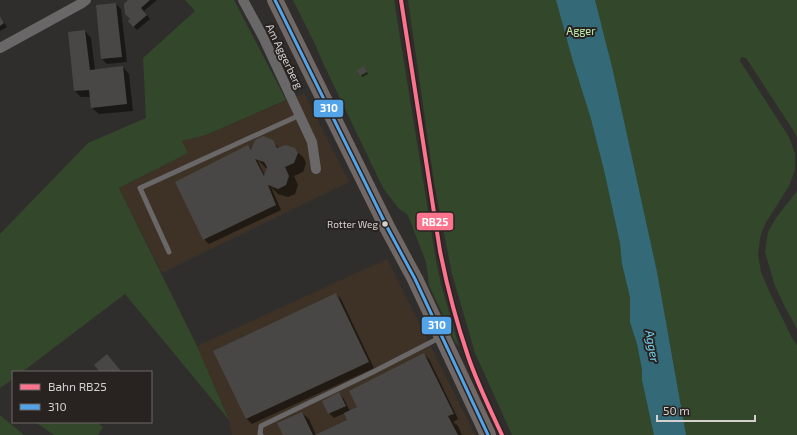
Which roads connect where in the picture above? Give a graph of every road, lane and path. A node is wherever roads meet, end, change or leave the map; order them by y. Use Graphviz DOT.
graph roads {
  1 [pos="86,0"];
  2 [pos="243,0"];
  3 [pos="275,0"];
  4 [pos="0,48"];
  5 [pos="300,115"];
  6 [pos="316,169"];
  7 [pos="169,252"];
  8 [pos="442,337"];
  9 [pos="260,435"];
  10 [pos="488,435"];
  1 -- 4 [label="street"];
  2 -- 5 [label="street, Am Aggerberg"];
  3 -- 8 [label="main road"];
  5 -- 6 [label="street, Am Aggerberg"];
  5 -- 7 [label="lane"];
  8 -- 9 [label="lane"];
  8 -- 10 [label="main road"];
}
